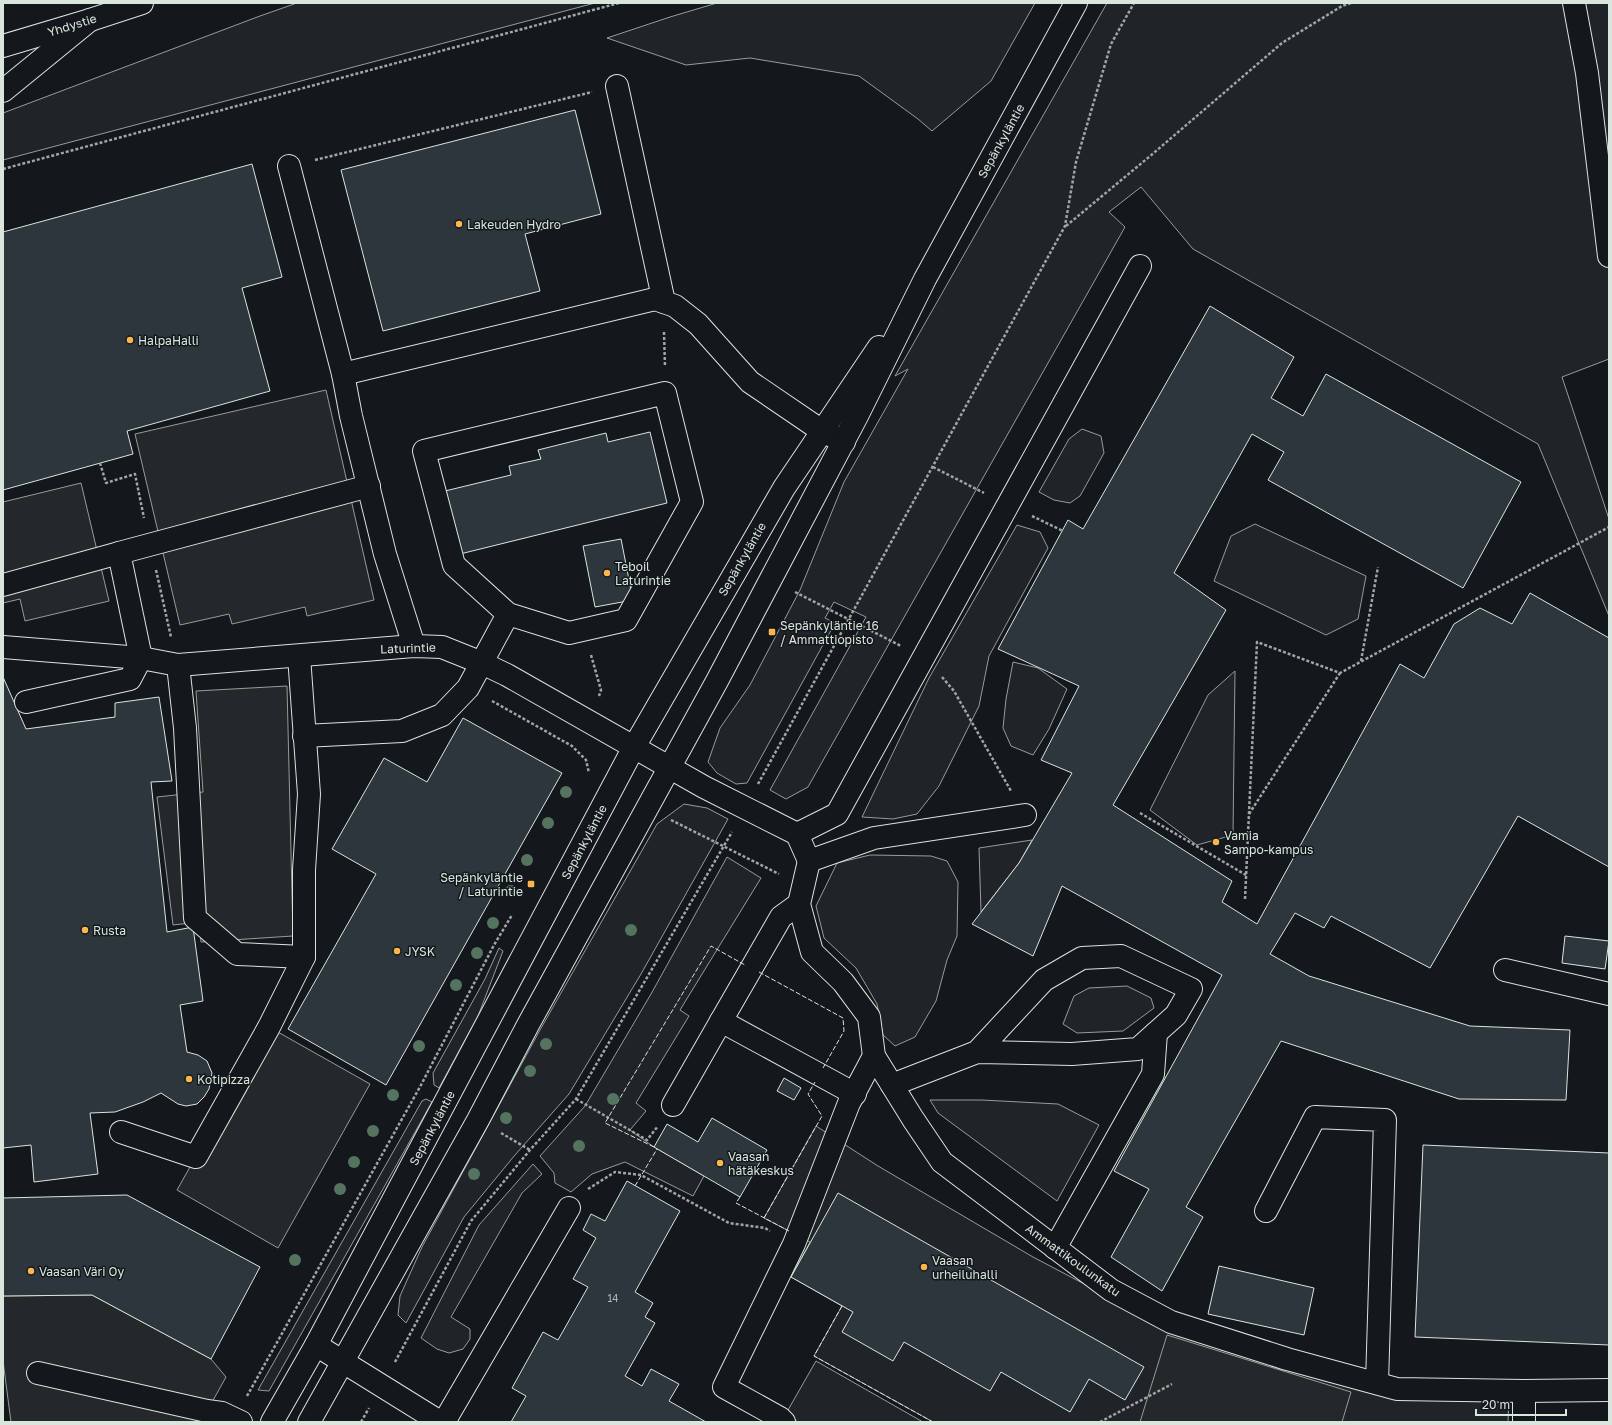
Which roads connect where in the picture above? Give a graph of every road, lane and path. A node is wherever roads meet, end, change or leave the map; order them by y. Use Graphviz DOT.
graph roads {
  1 [pos="142,3"];
  2 [pos="619,3"];
  3 [pos="1076,3"];
  4 [pos="1134,3"];
  5 [pos="1351,3"];
  6 [pos="1574,3"];
  7 [pos="90,20"];
  8 [pos="3,46"];
  9 [pos="617,86"];
  10 [pos="3,91"];
  11 [pos="289,166"];
  12 [pos="3,170"];
  13 [pos="1065,226"];
  14 [pos="1609,256"];
  15 [pos="1140,266"];
  16 [pos="925,278"];
  17 [pos="664,302"];
  18 [pos="343,374"];
  19 [pos="665,393"];
  20 [pos="822,431"];
  21 [pos="844,442"];
  22 [pos="369,486"];
  23 [pos="1609,527"];
  24 [pos="119,553"];
  25 [pos="1378,567"];
  26 [pos="3,585"];
  27 [pos="508,614"];
  28 [pos="3,646"];
  29 [pos="414,646"];
  30 [pos="299,656"];
  31 [pos="141,658"];
  32 [pos="1361,662"];
  33 [pos="482,663"];
  34 [pos="178,665"];
  35 [pos="1340,673"];
  36 [pos="468,688"];
  37 [pos="26,702"];
  38 [pos="304,736"];
  39 [pos="634,747"];
  40 [pos="669,767"];
  41 [pos="590,778"];
  42 [pos="745,808"];
  43 [pos="646,809"];
  44 [pos="1140,813"];
  45 [pos="1025,815"];
  46 [pos="1248,815"];
  47 [pos="797,834"];
  48 [pos="724,846"];
  49 [pos="809,861"];
  50 [pos="1246,875"];
  51 [pos="801,895"];
  52 [pos="1244,899"];
  53 [pos="304,958"];
  54 [pos="1505,970"];
  55 [pos="1609,994"];
  56 [pos="720,1021"];
  57 [pos="1156,1033"];
  58 [pos="977,1052"];
  59 [pos="874,1056"];
  60 [pos="421,1085"];
  61 [pos="892,1085"];
  62 [pos="855,1094"];
  63 [pos="576,1100"];
  64 [pos="673,1106"];
  65 [pos="121,1132"];
  66 [pos="569,1208"];
  67 [pos="1266,1211"];
  68 [pos="794,1244"];
  69 [pos="1055,1248"];
  70 [pos="316,1345"];
  71 [pos="342,1362"];
  72 [pos="38,1373"];
  73 [pos="1378,1383"];
  74 [pos="1172,1384"];
  75 [pos="381,1386"];
  76 [pos="1609,1390"];
  77 [pos="1524,1391"];
  78 [pos="238,1420"];
  79 [pos="272,1422"];
  80 [pos="309,1422"];
  81 [pos="361,1422"];
  82 [pos="440,1422"];
  83 [pos="444,1422"];
  84 [pos="784,1422"];
  85 [pos="1100,1422"];
  86 [pos="1524,1422"];
  1 -- 7 [label="main road, Yhdystie"];
  2 -- 12 [label="path"];
  3 -- 16 [label="main road, Sepänkyläntie"];
  4 -- 13 [label="path"];
  5 -- 13 [label="path"];
  6 -- 14 [label="main road"];
  7 -- 8 [label="main road, Yhdystie"];
  7 -- 10 [label="main road"];
  9 -- 11 [label="path"];
  9 -- 17 [label="main road"];
  11 -- 18 [label="main road"];
  13 -- 42 [label="path"];
  15 -- 47 [label="main road"];
  16 -- 20 [label="main road, Sepänkyläntie"];
  16 -- 21 [label="main road, Sepänkyläntie"];
  17 -- 18 [label="main road"];
  17 -- 19 [label="path"];
  17 -- 20 [label="main road"];
  18 -- 22 [label="main road"];
  19 -- 27 [label="main road"];
  19 -- 27 [label="main road"];
  20 -- 21 [label="main road"];
  20 -- 39 [label="main road, Sepänkyläntie"];
  21 -- 40 [label="main road, Sepänkyläntie"];
  22 -- 24 [label="main road"];
  22 -- 29 [label="main road"];
  23 -- 32 [label="path"];
  24 -- 26 [label="main road"];
  24 -- 31 [label="main road"];
  25 -- 32 [label="path"];
  27 -- 33 [label="main road"];
  28 -- 31 [label="main road, Laturintie"];
  29 -- 30 [label="main road, Laturintie"];
  29 -- 33 [label="main road, Laturintie"];
  30 -- 34 [label="main road, Laturintie"];
  30 -- 38 [label="main road"];
  31 -- 34 [label="main road, Laturintie"];
  31 -- 37 [label="main road"];
  32 -- 35 [label="path"];
  33 -- 36 [label="main road"];
  33 -- 39 [label="main road, Laturintie"];
  34 -- 53 [label="main road"];
  35 -- 46 [label="path"];
  35 -- 46 [label="path"];
  36 -- 38 [label="main road"];
  36 -- 41 [label="path"];
  38 -- 53 [label="main road"];
  39 -- 40 [label="main road, Laturintie"];
  39 -- 70 [label="main road, Sepänkyläntie"];
  40 -- 42 [label="main road, Laturintie"];
  40 -- 43 [label="main road, Sepänkyläntie"];
  42 -- 47 [label="main road, Laturintie"];
  42 -- 48 [label="path"];
  43 -- 48 [label="path"];
  43 -- 71 [label="main road, Sepänkyläntie"];
  44 -- 50 [label="path"];
  45 -- 49 [label="main road"];
  46 -- 50 [label="path"];
  47 -- 49 [label="main road"];
  48 -- 51 [label="path"];
  48 -- 63 [label="path"];
  49 -- 51 [label="main road, Ammattikoulunkatu"];
  50 -- 52 [label="path"];
  51 -- 56 [label="main road"];
  51 -- 59 [label="main road, Ammattikoulunkatu"];
  53 -- 65 [label="main road"];
  54 -- 55 [label="main road"];
  56 -- 62 [label="main road"];
  56 -- 64 [label="main road"];
  57 -- 58 [label="main road"];
  57 -- 58 [label="main road"];
  57 -- 69 [label="main road"];
  58 -- 61 [label="main road"];
  59 -- 61 [label="main road, Ammattikoulunkatu"];
  59 -- 62 [label="main road"];
  60 -- 78 [label="path"];
  61 -- 69 [label="main road, Ammattikoulunkatu"];
  62 -- 68 [label="main road"];
  63 -- 64 [label="path"];
  63 -- 75 [label="path"];
  66 -- 68 [label="path"];
  66 -- 83 [label="main road"];
  67 -- 73 [label="main road"];
  68 -- 84 [label="main road"];
  69 -- 73 [label="main road, Ammattikoulunkatu"];
  70 -- 71 [label="main road"];
  70 -- 79 [label="main road, Sepänkyläntie"];
  71 -- 75 [label="main road"];
  71 -- 80 [label="main road, Sepänkyläntie"];
  72 -- 78 [label="main road"];
  73 -- 77 [label="main road, Ammattikoulunkatu"];
  74 -- 85 [label="path"];
  75 -- 81 [label="path"];
  75 -- 82 [label="main road"];
  76 -- 77 [label="main road, Ammattikoulunkatu"];
  77 -- 86 [label="main road"];
}
